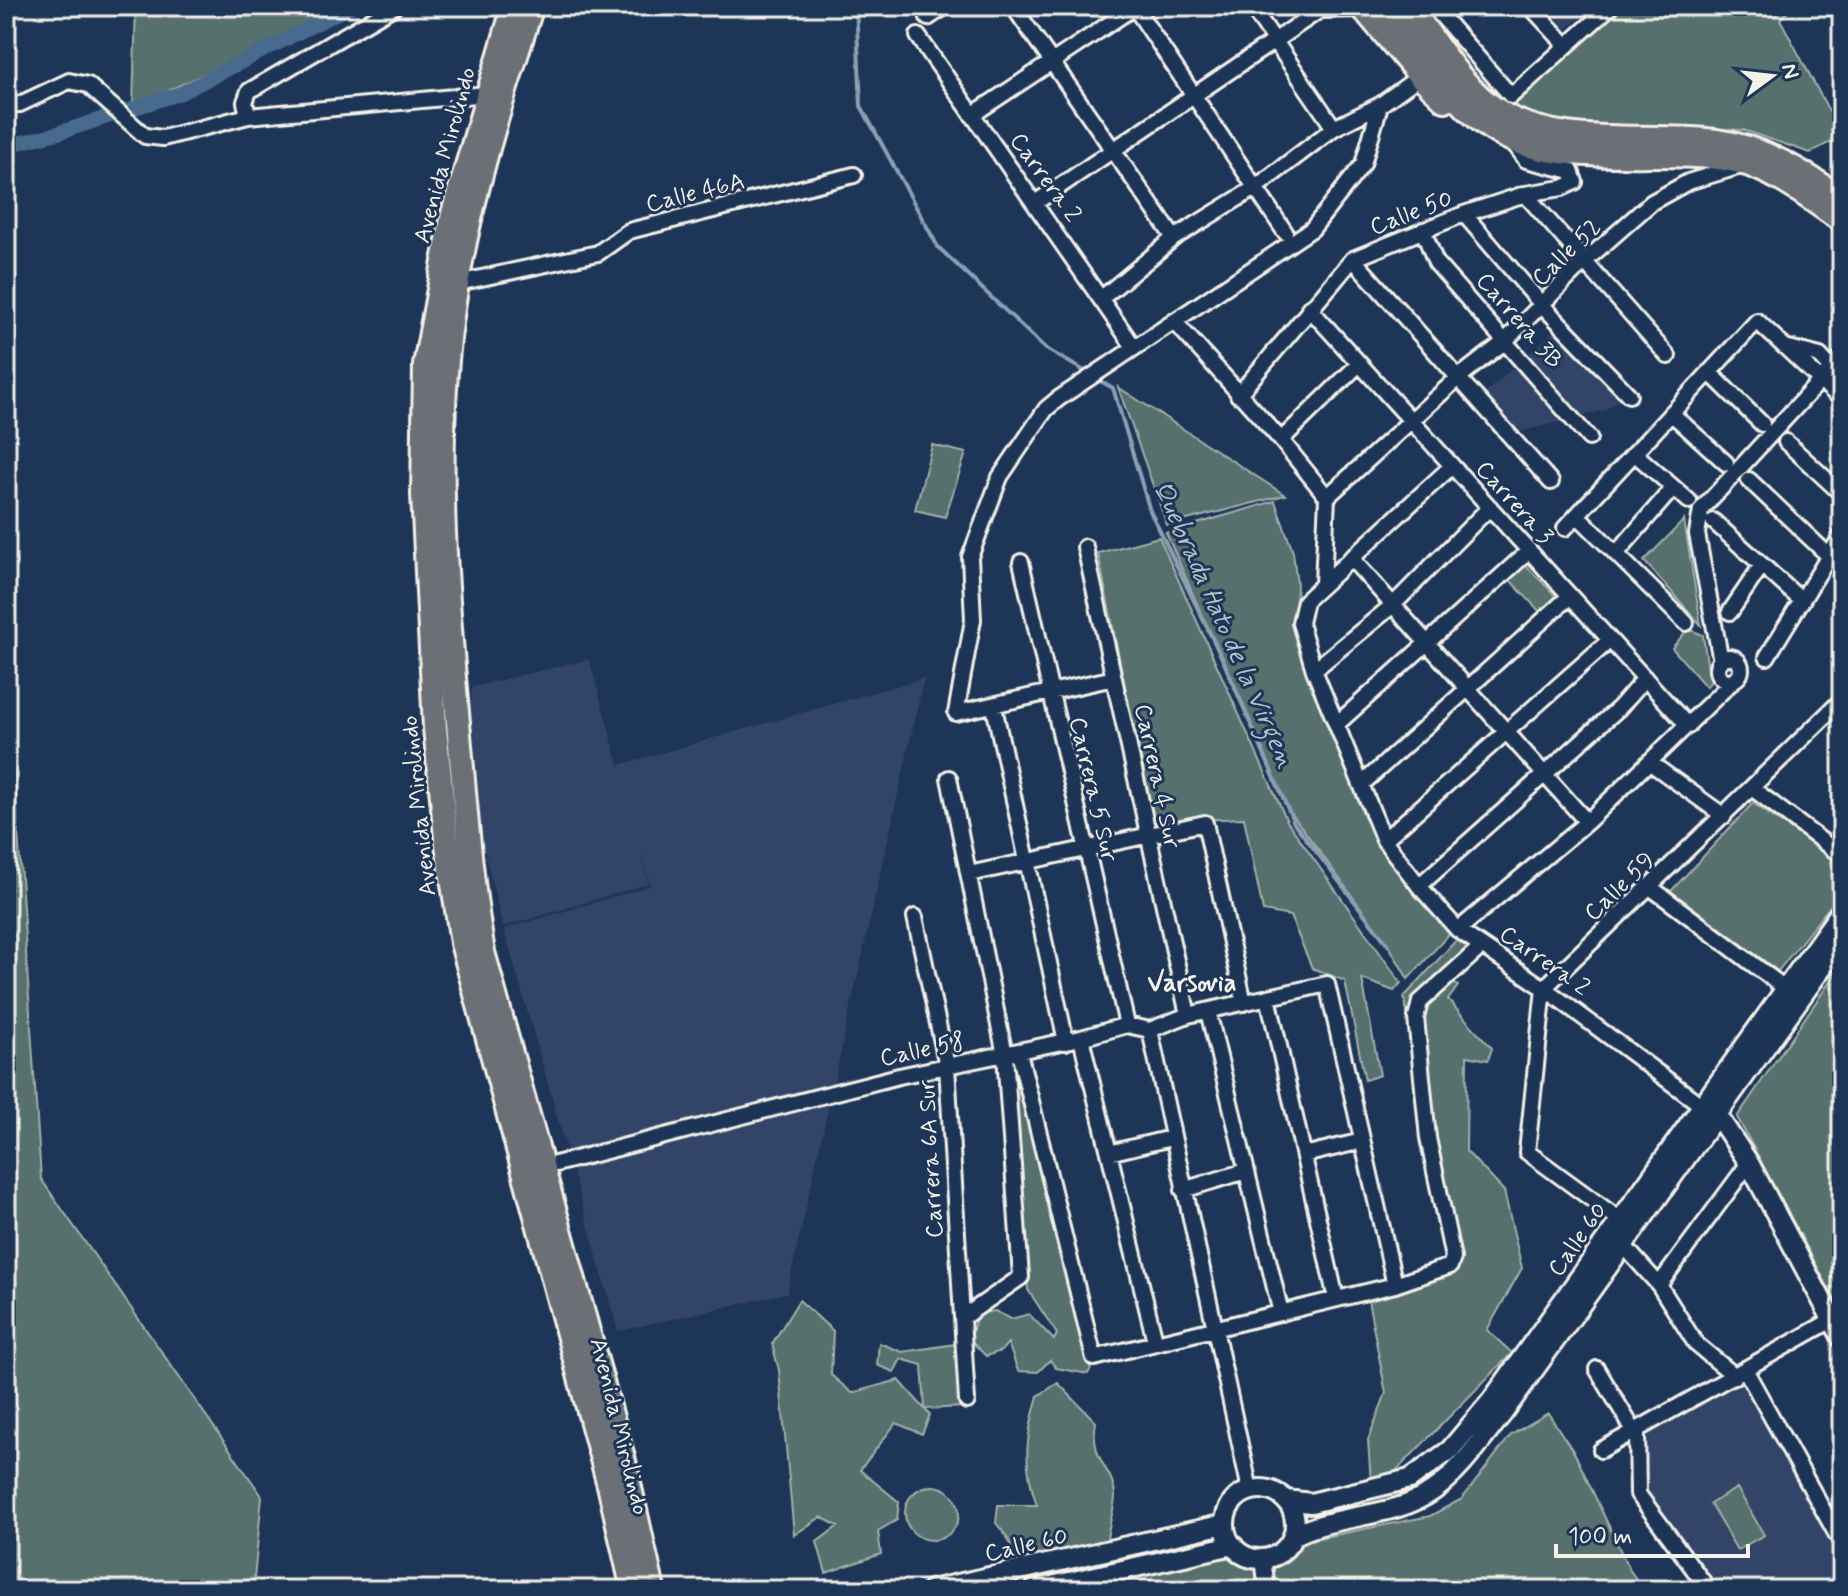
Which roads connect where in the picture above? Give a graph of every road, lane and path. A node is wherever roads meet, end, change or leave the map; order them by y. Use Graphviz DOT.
graph roads {
  1 [pos="395,6"];
  2 [pos="946,6"];
  3 [pos="1013,6"];
  4 [pos="1135,6"];
  5 [pos="1251,6"];
  6 [pos="1409,6"];
  7 [pos="1433,6"];
  8 [pos="1530,6"];
  9 [pos="1611,6"];
  10 [pos="519,9"];
  11 [pos="1371,9"];
  12 [pos="928,18"];
  13 [pos="918,36"];
  14 [pos="1275,39"];
  15 [pos="1566,45"];
  16 [pos="1052,61"];
  17 [pos="1435,69"];
  18 [pos="494,96"];
  19 [pos="1194,97"];
  20 [pos="6,105"];
  21 [pos="1380,105"];
  22 [pos="972,115"];
  23 [pos="248,116"];
  24 [pos="1334,128"];
  25 [pos="1510,138"];
  26 [pos="1115,148"];
  27 [pos="1746,165"];
  28 [pos="1786,173"];
  29 [pos="854,175"];
  30 [pos="1255,188"];
  31 [pos="1525,194"];
  32 [pos="1842,199"];
  33 [pos="1035,203"];
  34 [pos="1464,214"];
  35 [pos="1842,221"];
  36 [pos="1423,230"];
  37 [pos="1285,232"];
  38 [pos="1174,238"];
  39 [pos="1353,259"];
  40 [pos="1585,261"];
  41 [pos="458,283"];
  42 [pos="1103,297"];
  43 [pos="1542,305"];
  44 [pos="1309,308"];
  45 [pos="1174,321"];
  46 [pos="1503,343"];
  47 [pos="1134,347"];
  48 [pos="1785,347"];
  49 [pos="1668,356"];
  50 [pos="1359,364"];
  51 [pos="1839,368"];
  52 [pos="1709,372"];
  53 [pos="1459,377"];
  54 [pos="1821,380"];
  55 [pos="1238,395"];
  56 [pos="1629,395"];
  57 [pos="1842,400"];
  58 [pos="1671,413"];
  59 [pos="1410,420"];
  60 [pos="1762,424"];
  61 [pos="1589,438"];
  62 [pos="1281,440"];
  63 [pos="1786,442"];
  64 [pos="1634,453"];
  65 [pos="1726,463"];
  66 [pos="1452,466"];
  67 [pos="1749,480"];
  68 [pos="1551,482"];
  69 [pos="1673,488"];
  70 [pos="1842,494"];
  71 [pos="1327,497"];
  72 [pos="1689,501"];
  73 [pos="1490,507"];
  74 [pos="1577,515"];
  75 [pos="1713,521"];
  76 [pos="1565,528"];
  77 [pos="1842,535"];
  78 [pos="1085,547"];
  79 [pos="1529,551"];
  80 [pos="1616,554"];
  81 [pos="1829,556"];
  82 [pos="1351,558"];
  83 [pos="1021,562"];
  84 [pos="1762,565"];
  85 [pos="1323,583"];
  86 [pos="1570,596"];
  87 [pos="1802,601"];
  88 [pos="1393,605"];
  89 [pos="1730,612"];
  90 [pos="1686,623"];
  91 [pos="1610,640"];
  92 [pos="1428,644"];
  93 [pos="1767,657"];
  94 [pos="1727,659"];
  95 [pos="1314,670"];
  96 [pos="1114,678"];
  97 [pos="1645,678"];
  98 [pos="1729,678"];
  99 [pos="1468,690"];
  100 [pos="1050,694"];
  101 [pos="1842,700"];
  102 [pos="994,707"];
  103 [pos="1338,723"];
  104 [pos="1688,726"];
  105 [pos="1507,733"];
  106 [pos="1649,762"];
  107 [pos="1546,776"];
  108 [pos="949,778"];
  109 [pos="1361,785"];
  110 [pos="1753,789"];
  111 [pos="1724,816"];
  112 [pos="1587,822"];
  113 [pos="1149,835"];
  114 [pos="1384,840"];
  115 [pos="1084,849"];
  116 [pos="1842,856"];
  117 [pos="1027,862"];
  118 [pos="969,874"];
  119 [pos="1419,886"];
  120 [pos="1650,887"];
  121 [pos="1842,910"];
  122 [pos="915,917"];
  123 [pos="1458,930"];
  124 [pos="1842,940"];
  125 [pos="1482,946"];
  126 [pos="1544,988"];
  127 [pos="1786,989"];
  128 [pos="1268,997"];
  129 [pos="1244,1003"];
  130 [pos="1208,1011"];
  131 [pos="1188,1015"];
  132 [pos="1127,1025"];
  133 [pos="1150,1030"];
  134 [pos="1081,1038"];
  135 [pos="1066,1042"];
  136 [pos="1012,1053"];
  137 [pos="947,1066"];
  138 [pos="1709,1110"];
  139 [pos="1171,1138"];
  140 [pos="1362,1141"];
  141 [pos="1109,1153"];
  142 [pos="1304,1155"];
  143 [pos="1749,1163"];
  144 [pos="535,1169"];
  145 [pos="1246,1171"];
  146 [pos="1183,1190"];
  147 [pos="1620,1220"];
  148 [pos="1624,1246"];
  149 [pos="1395,1285"];
  150 [pos="1659,1285"];
  151 [pos="1336,1299"];
  152 [pos="1281,1313"];
  153 [pos="962,1318"];
  154 [pos="1214,1329"];
  155 [pos="1839,1332"];
  156 [pos="1155,1341"];
  157 [pos="1597,1369"];
  158 [pos="1741,1374"];
  159 [pos="967,1401"];
  160 [pos="1636,1431"];
  161 [pos="1601,1450"];
  162 [pos="1250,1490"];
  163 [pos="1286,1500"];
  164 [pos="1225,1524"];
  165 [pos="1293,1536"];
  166 [pos="1842,1544"];
  167 [pos="1233,1545"];
  168 [pos="1263,1558"];
  169 [pos="633,1590"];
  170 [pos="653,1590"];
  171 [pos="931,1590"];
  172 [pos="1034,1590"];
  173 [pos="1267,1590"];
  174 [pos="1709,1590"];
  1 -- 23 [label="street"];
  2 -- 12 [label="street"];
  3 -- 16 [label="street"];
  4 -- 16 [label="street"];
  4 -- 19 [label="street"];
  5 -- 14 [label="street"];
  6 -- 17 [label="main road"];
  7 -- 15 [label="street"];
  8 -- 15 [label="street"];
  9 -- 15 [label="street"];
  10 -- 18 [label="main road, Avenida Mirolindo"];
  11 -- 14 [label="street"];
  11 -- 17 [label="main road"];
  13 -- 22 [label="street, Carrera 2"];
  14 -- 19 [label="street"];
  14 -- 24 [label="street"];
  16 -- 22 [label="street"];
  16 -- 26 [label="street"];
  17 -- 21 [label="street"];
  17 -- 25 [label="main road"];
  17 -- 28 [label="main road"];
  18 -- 23 [label="street"];
  18 -- 41 [label="main road, Avenida Mirolindo"];
  18 -- 144 [label="main road, Avenida Mirolindo"];
  19 -- 26 [label="street"];
  19 -- 30 [label="street"];
  20 -- 23 [label="street"];
  21 -- 24 [label="street"];
  21 -- 45 [label="street"];
  22 -- 33 [label="street, Carrera 2"];
  24 -- 30 [label="street"];
  25 -- 27 [label="main road"];
  25 -- 31 [label="street, Calle 50"];
  26 -- 33 [label="street"];
  26 -- 38 [label="street"];
  27 -- 28 [label="main road"];
  27 -- 40 [label="street, Calle 52"];
  28 -- 32 [label="main road"];
  28 -- 35 [label="main road"];
  29 -- 41 [label="street, Calle 46A"];
  30 -- 37 [label="street"];
  30 -- 38 [label="street"];
  31 -- 34 [label="street, Calle 50"];
  31 -- 40 [label="street"];
  33 -- 42 [label="street, Carrera 2"];
  34 -- 36 [label="street, Calle 50"];
  34 -- 43 [label="street"];
  36 -- 39 [label="street, Calle 50"];
  36 -- 46 [label="street, Carrera 3B"];
  38 -- 42 [label="street"];
  39 -- 44 [label="street, Calle 50"];
  39 -- 53 [label="street"];
  40 -- 43 [label="street, Calle 52"];
  40 -- 49 [label="street"];
  41 -- 144 [label="main road, Avenida Mirolindo"];
  42 -- 47 [label="street, Carrera 2"];
  43 -- 46 [label="street, Calle 52"];
  43 -- 56 [label="street"];
  44 -- 50 [label="street, Carrera 3"];
  44 -- 55 [label="street, Calle 50"];
  45 -- 47 [label="street"];
  45 -- 55 [label="street"];
  46 -- 53 [label="street, Calle 52"];
  46 -- 61 [label="street, Carrera 3B"];
  47 -- 102 [label="street"];
  48 -- 51 [label="street"];
  48 -- 52 [label="street"];
  48 -- 54 [label="street"];
  50 -- 59 [label="street, Carrera 3"];
  50 -- 62 [label="street"];
  51 -- 54 [label="street"];
  52 -- 58 [label="street"];
  52 -- 60 [label="street"];
  53 -- 59 [label="street, Calle 52"];
  53 -- 68 [label="street"];
  54 -- 57 [label="street"];
  54 -- 94 [label="street"];
  55 -- 62 [label="street"];
  58 -- 64 [label="street"];
  58 -- 65 [label="street"];
  59 -- 66 [label="street, Carrera 3"];
  59 -- 71 [label="street, Calle 52"];
  62 -- 71 [label="street"];
  63 -- 70 [label="street"];
  64 -- 69 [label="street"];
  64 -- 74 [label="street"];
  66 -- 73 [label="street, Carrera 3"];
  66 -- 82 [label="street, Carrera 2"];
  67 -- 81 [label="street"];
  69 -- 72 [label="street"];
  69 -- 80 [label="street"];
  71 -- 85 [label="street"];
  73 -- 79 [label="street, Carrera 3"];
  73 -- 88 [label="street"];
  74 -- 76 [label="street"];
  74 -- 80 [label="street"];
  75 -- 84 [label="street"];
  77 -- 81 [label="street"];
  78 -- 96 [label="street, Carrera 4 Sur"];
  79 -- 86 [label="street, Carrera 3"];
  79 -- 92 [label="street"];
  80 -- 90 [label="street"];
  81 -- 87 [label="street"];
  82 -- 85 [label="street, Carrera 2"];
  82 -- 88 [label="street"];
  83 -- 100 [label="street, Carrera 5 Sur"];
  84 -- 87 [label="street"];
  84 -- 89 [label="street"];
  85 -- 95 [label="street, Carrera 2"];
  86 -- 91 [label="street, Carrera 3"];
  86 -- 99 [label="street"];
  87 -- 93 [label="street"];
  88 -- 92 [label="street"];
  88 -- 95 [label="street"];
  91 -- 97 [label="street, Carrera 3"];
  91 -- 105 [label="street"];
  92 -- 99 [label="street"];
  92 -- 103 [label="street"];
  94 -- 98 [label="street"];
  94 -- 98 [label="street"];
  95 -- 103 [label="street, Carrera 2"];
  96 -- 100 [label="street"];
  96 -- 113 [label="street, Carrera 4 Sur"];
  97 -- 104 [label="street, Carrera 3"];
  97 -- 107 [label="street"];
  98 -- 104 [label="street"];
  99 -- 105 [label="street"];
  99 -- 109 [label="street"];
  100 -- 102 [label="street"];
  100 -- 115 [label="street, Carrera 5 Sur"];
  101 -- 110 [label="street, Calle 59"];
  102 -- 117 [label="street"];
  103 -- 109 [label="street, Carrera 2"];
  104 -- 106 [label="street"];
  105 -- 107 [label="street"];
  105 -- 114 [label="street"];
  106 -- 111 [label="street"];
  106 -- 112 [label="street"];
  107 -- 112 [label="street"];
  107 -- 119 [label="street"];
  108 -- 118 [label="street"];
  109 -- 114 [label="street, Carrera 2"];
  110 -- 111 [label="street, Calle 59"];
  110 -- 116 [label="street"];
  111 -- 120 [label="street, Calle 59"];
  112 -- 123 [label="street"];
  113 -- 115 [label="street"];
  113 -- 129 [label="street"];
  113 -- 131 [label="street, Carrera 4 Sur"];
  114 -- 119 [label="street, Carrera 2"];
  115 -- 117 [label="street"];
  115 -- 132 [label="street, Carrera 5 Sur"];
  117 -- 118 [label="street"];
  117 -- 135 [label="street"];
  118 -- 136 [label="street"];
  119 -- 123 [label="street, Carrera 2"];
  120 -- 126 [label="street, Calle 59"];
  120 -- 127 [label="street"];
  121 -- 127 [label="main road, Calle 60"];
  122 -- 137 [label="street, Carrera 6A Sur"];
  123 -- 125 [label="street, Carrera 2"];
  124 -- 138 [label="main road, Calle 60"];
  125 -- 126 [label="street, Carrera 2"];
  125 -- 149 [label="street"];
  126 -- 138 [label="street, Carrera 2"];
  126 -- 147 [label="street"];
  127 -- 138 [label="main road, Calle 60"];
  128 -- 129 [label="street"];
  128 -- 140 [label="street"];
  128 -- 142 [label="street"];
  129 -- 130 [label="street"];
  130 -- 131 [label="street"];
  130 -- 145 [label="street"];
  131 -- 133 [label="street"];
  132 -- 133 [label="street, Calle 58"];
  132 -- 134 [label="street, Calle 58"];
  133 -- 139 [label="street"];
  134 -- 135 [label="street, Calle 58"];
  134 -- 141 [label="street"];
  135 -- 136 [label="street, Calle 58"];
  136 -- 137 [label="street, Calle 58"];
  136 -- 153 [label="street"];
  136 -- 156 [label="street"];
  137 -- 144 [label="street, Calle 58"];
  137 -- 153 [label="street, Carrera 6A Sur"];
  138 -- 143 [label="main road, Carrera 2"];
  138 -- 147 [label="main road, Calle 60"];
  138 -- 148 [label="main road, Calle 60"];
  139 -- 141 [label="street"];
  139 -- 146 [label="street"];
  140 -- 142 [label="street"];
  140 -- 149 [label="street"];
  141 -- 156 [label="street"];
  142 -- 151 [label="street"];
  143 -- 150 [label="street"];
  143 -- 155 [label="main road, Carrera 2"];
  144 -- 169 [label="main road, Avenida Mirolindo"];
  144 -- 170 [label="main road, Avenida Mirolindo"];
  145 -- 146 [label="street"];
  145 -- 152 [label="street"];
  146 -- 154 [label="street"];
  147 -- 163 [label="main road, Calle 60"];
  148 -- 150 [label="street"];
  148 -- 165 [label="main road, Calle 60"];
  149 -- 151 [label="street"];
  150 -- 158 [label="street"];
  151 -- 152 [label="street"];
  152 -- 154 [label="street"];
  153 -- 159 [label="street, Carrera 6A Sur"];
  154 -- 156 [label="street"];
  154 -- 162 [label="street"];
  155 -- 158 [label="street"];
  157 -- 160 [label="street"];
  158 -- 160 [label="street"];
  158 -- 166 [label="street"];
  160 -- 161 [label="street"];
  160 -- 174 [label="street"];
  162 -- 163 [label="main road"];
  162 -- 164 [label="main road"];
  163 -- 165 [label="main road"];
  164 -- 167 [label="main road"];
  164 -- 171 [label="main road, Calle 60"];
  165 -- 168 [label="main road"];
  167 -- 168 [label="main road"];
  167 -- 172 [label="main road, Calle 60"];
  168 -- 173 [label="street"];
}
